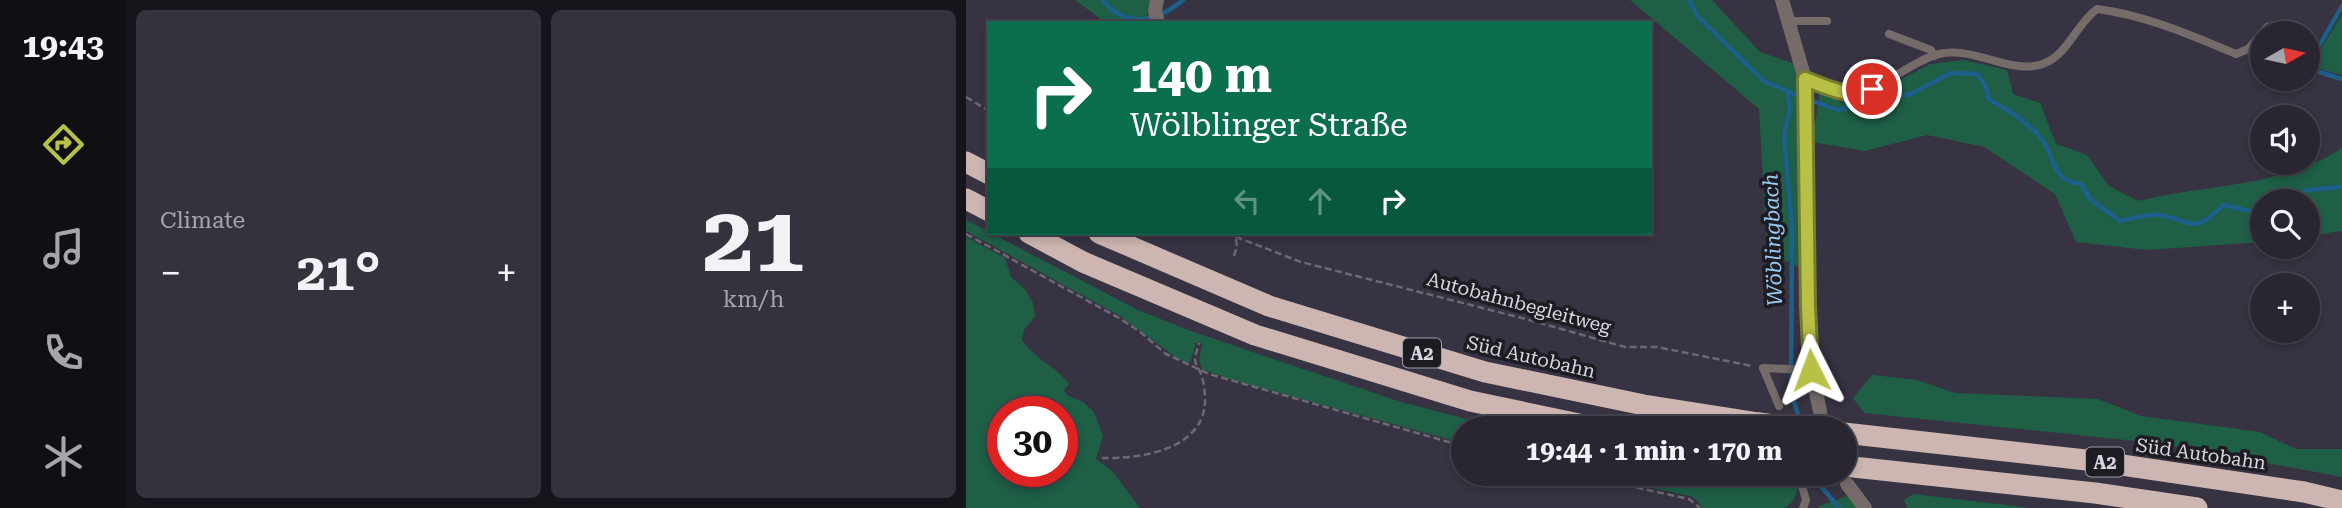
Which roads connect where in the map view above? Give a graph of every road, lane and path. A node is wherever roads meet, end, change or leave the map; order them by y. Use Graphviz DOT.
graph roads {
  1 [pos="1782,0"];
  2 [pos="1789,21"];
  3 [pos="1827,21"];
  4 [pos="1889,34"];
  5 [pos="2250,47"];
  6 [pos="1934,56"];
  7 [pos="1806,84"];
  8 [pos="966,97"];
  9 [pos="987,110"];
  10 [pos="966,162"];
  11 [pos="987,173"];
  12 [pos="966,198"];
  13 [pos="987,210"];
  14 [pos="966,233"];
  15 [pos="1033,235"];
  16 [pos="1104,235"];
  17 [pos="1230,235"];
  18 [pos="1235,235"];
  19 [pos="1236,238"];
  20 [pos="1234,256"];
  21 [pos="1199,343"];
  22 [pos="1763,368"];
  23 [pos="1809,370"];
  24 [pos="1200,371"];
  25 [pos="1779,406"];
  26 [pos="1820,411"];
  27 [pos="1541,416"];
  28 [pos="1714,416"];
  29 [pos="1857,435"];
  30 [pos="1451,443"];
  31 [pos="1102,458"];
  32 [pos="1857,473"];
  33 [pos="1630,486"];
  34 [pos="1802,486"];
  35 [pos="1852,486"];
  36 [pos="2342,500"];
  37 [pos="1700,508"];
  38 [pos="1803,508"];
  39 [pos="1865,508"];
  40 [pos="2197,508"];
  1 -- 2 [label="street"];
  2 -- 3 [label="lane"];
  2 -- 7 [label="street"];
  4 -- 6 [label="lane"];
  5 -- 6 [label="lane"];
  6 -- 7 [label="lane"];
  7 -- 23 [label="street"];
  8 -- 9 [label="path"];
  10 -- 11 [label="highway"];
  12 -- 13 [label="highway"];
  14 -- 24 [label="path"];
  15 -- 27 [label="highway, A2"];
  16 -- 28 [label="highway, Süd Autobahn / A2, bridge"];
  17 -- 19 [label="path, Autobahnbegleitweg"];
  18 -- 19 [label="path"];
  19 -- 20 [label="path"];
  19 -- 22 [label="path, Autobahnbegleitweg"];
  21 -- 24 [label="path"];
  22 -- 23 [label="lane"];
  22 -- 25 [label="lane"];
  23 -- 26 [label="street"];
  24 -- 30 [label="path"];
  24 -- 31 [label="path"];
  29 -- 36 [label="highway, Süd Autobahn / A2"];
  32 -- 40 [label="highway, A2"];
  33 -- 37 [label="path"];
  34 -- 38 [label="lane"];
  35 -- 39 [label="street"];
}
